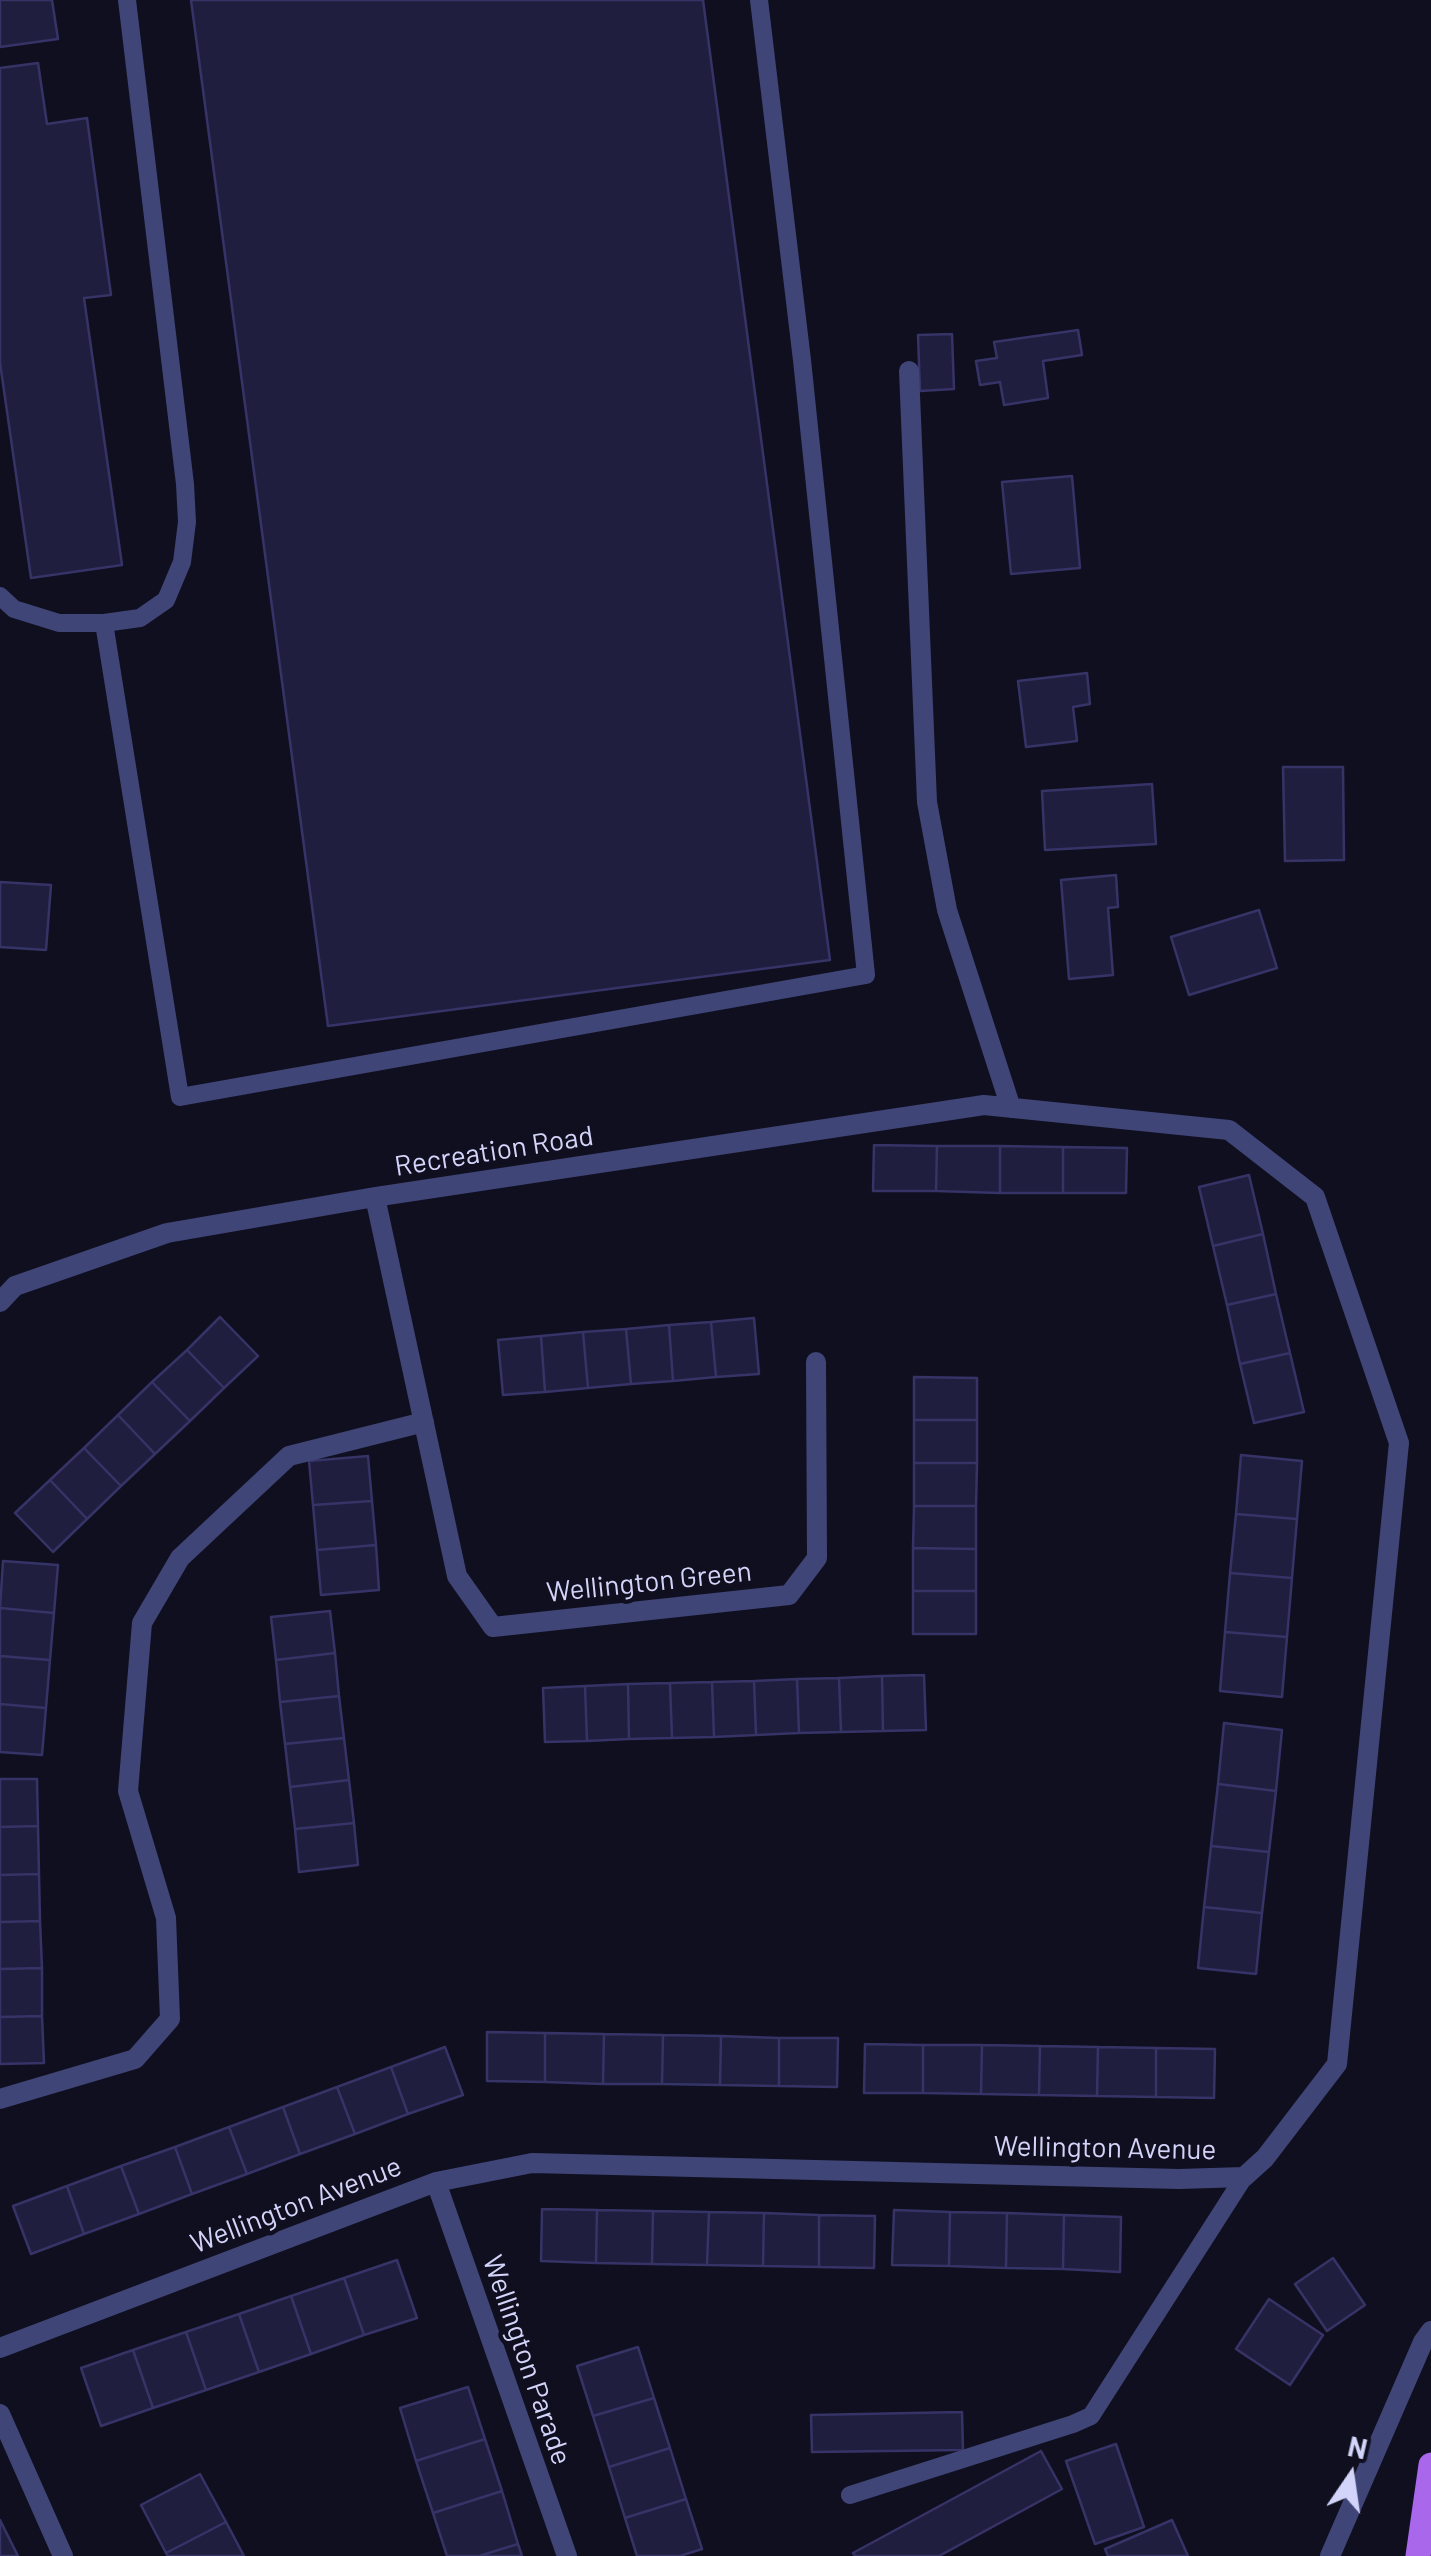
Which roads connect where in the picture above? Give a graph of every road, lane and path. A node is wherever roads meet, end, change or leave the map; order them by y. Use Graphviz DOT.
graph roads {
  1 [pos="127,0"];
  2 [pos="759,0"];
  3 [pos="909,371"];
  4 [pos="0,596"];
  5 [pos="104,623"];
  6 [pos="1011,1108"];
  7 [pos="375,1197"];
  8 [pos="0,1302"];
  9 [pos="816,1362"];
  10 [pos="424,1422"];
  11 [pos="0,2099"];
  12 [pos="1244,2177"];
  13 [pos="436,2182"];
  14 [pos="1431,2330"];
  15 [pos="0,2348"];
  16 [pos="0,2414"];
  17 [pos="1431,2465"];
  18 [pos="850,2495"];
  19 [pos="63,2556"];
  20 [pos="568,2556"];
  21 [pos="1330,2556"];
  22 [pos="1418,2556"];
  1 -- 5 [label="lane"];
  2 -- 5 [label="lane"];
  3 -- 6 [label="street"];
  4 -- 5 [label="lane"];
  6 -- 7 [label="street, Recreation Road"];
  6 -- 12 [label="street, Wellington Avenue"];
  7 -- 8 [label="street, Recreation Road"];
  7 -- 10 [label="street, Wellington Green"];
  9 -- 10 [label="street, Wellington Green"];
  10 -- 11 [label="street"];
  12 -- 13 [label="street, Wellington Avenue"];
  12 -- 18 [label="lane"];
  13 -- 15 [label="street, Wellington Avenue"];
  13 -- 20 [label="street, Wellington Parade"];
  14 -- 21 [label="street"];
  16 -- 19 [label="street"];
  17 -- 22 [label="main road"];
}
